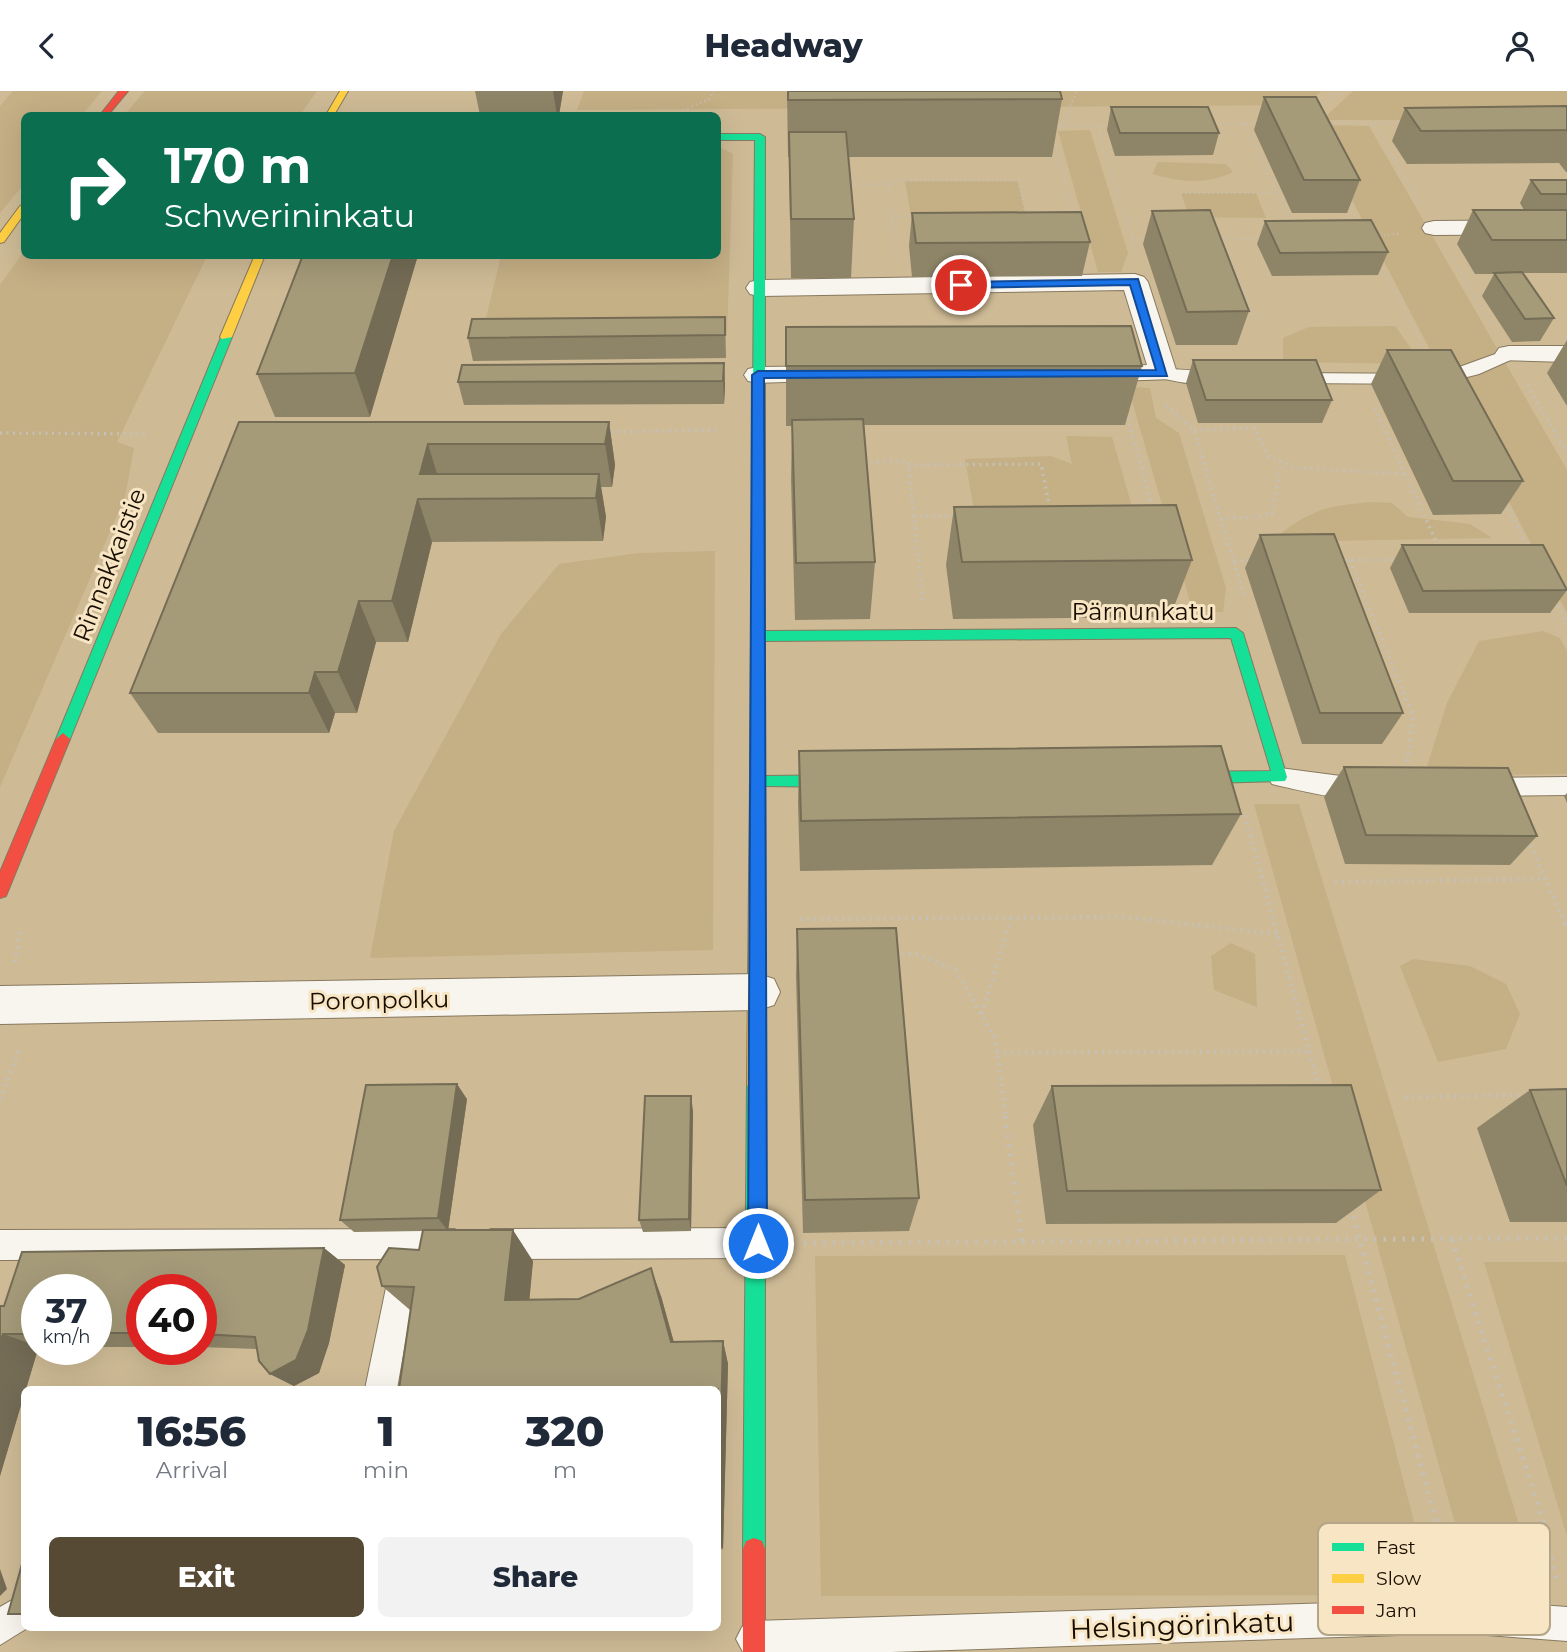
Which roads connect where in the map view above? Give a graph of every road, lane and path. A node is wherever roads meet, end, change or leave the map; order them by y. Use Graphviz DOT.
graph roads {
  1 [pos="124,91"];
  2 [pos="344,91"];
  3 [pos="713,91"];
  4 [pos="1077,91"];
  5 [pos="106,112"];
  6 [pos="332,112"];
  7 [pos="678,112"];
  8 [pos="1320,123"];
  9 [pos="1371,123"];
  10 [pos="1413,123"];
  11 [pos="1245,124"];
  12 [pos="1269,124"];
  13 [pos="1205,125"];
  14 [pos="1049,126"];
  15 [pos="1061,126"];
  16 [pos="1111,126"];
  17 [pos="1098,127"];
  18 [pos="721,137"];
  19 [pos="1053,139"];
  20 [pos="889,184"];
  21 [pos="836,185"];
  22 [pos="1181,193"];
  23 [pos="1277,193"];
  24 [pos="21,212"];
  25 [pos="892,216"];
  26 [pos="924,216"];
  27 [pos="1026,216"];
  28 [pos="1078,227"];
  29 [pos="1293,227"];
  30 [pos="1567,227"];
  31 [pos="1434,228"];
  32 [pos="1367,238"];
  33 [pos="1133,239"];
  34 [pos="1158,239"];
  35 [pos="1209,239"];
  36 [pos="1222,239"];
  37 [pos="1273,239"];
  38 [pos="0,240"];
  39 [pos="258,259"];
  40 [pos="1135,282"];
  41 [pos="900,286"];
  42 [pos="760,288"];
  43 [pos="1255,319"];
  44 [pos="1567,353"];
  45 [pos="1509,354"];
  46 [pos="1159,373"];
  47 [pos="859,374"];
  48 [pos="1061,374"];
  49 [pos="1116,374"];
  50 [pos="758,375"];
  51 [pos="1238,378"];
  52 [pos="1265,378"];
  53 [pos="1361,379"];
  54 [pos="757,430"];
  55 [pos="1194,430"];
  56 [pos="593,432"];
  57 [pos="0,433"];
  58 [pos="183,435"];
  59 [pos="1567,453"];
  60 [pos="852,462"];
  61 [pos="1281,464"];
  62 [pos="908,465"];
  63 [pos="1405,474"];
  64 [pos="1153,514"];
  65 [pos="1051,515"];
  66 [pos="914,516"];
  67 [pos="963,516"];
  68 [pos="1220,518"];
  69 [pos="1337,560"];
  70 [pos="1350,560"];
  71 [pos="1404,560"];
  72 [pos="1444,560"];
  73 [pos="1234,561"];
  74 [pos="1259,561"];
  75 [pos="923,609"];
  76 [pos="1236,633"];
  77 [pos="756,636"];
  78 [pos="1235,777"];
  79 [pos="1280,777"];
  80 [pos="1166,778"];
  81 [pos="870,781"];
  82 [pos="758,782"];
  83 [pos="1567,786"];
  84 [pos="1402,787"];
  85 [pos="1466,787"];
  86 [pos="1505,787"];
  87 [pos="1545,879"];
  88 [pos="1335,882"];
  89 [pos="0,891"];
  90 [pos="1011,918"];
  91 [pos="792,919"];
  92 [pos="1567,928"];
  93 [pos="1277,934"];
  94 [pos="889,955"];
  95 [pos="759,992"];
  96 [pos="0,1005"];
  97 [pos="982,1015"];
  98 [pos="1309,1051"];
  99 [pos="997,1053"];
  100 [pos="1540,1095"];
  101 [pos="1405,1097"];
  102 [pos="1323,1105"];
  103 [pos="1349,1199"];
  104 [pos="1567,1238"];
  105 [pos="1359,1239"];
  106 [pos="1452,1240"];
  107 [pos="1022,1242"];
  108 [pos="758,1243"];
  109 [pos="408,1244"];
  110 [pos="0,1245"];
  111 [pos="382,1386"];
  112 [pos="1436,1523"];
  113 [pos="1543,1523"];
  114 [pos="1550,1552"];
  115 [pos="21,1612"];
  116 [pos="1318,1622"];
  117 [pos="1567,1624"];
  118 [pos="0,1628"];
  119 [pos="754,1645"];
  1 -- 5 [label="main road"];
  2 -- 6 [label="main road"];
  3 -- 7 [label="path"];
  4 -- 15 [label="path"];
  8 -- 9 [label="path"];
  9 -- 10 [label="path"];
  9 -- 31 [label="path"];
  11 -- 12 [label="path"];
  11 -- 13 [label="path"];
  11 -- 23 [label="path"];
  14 -- 15 [label="path"];
  15 -- 17 [label="path"];
  16 -- 17 [label="path"];
  17 -- 33 [label="path"];
  18 -- 42 [label="main road"];
  19 -- 28 [label="path"];
  20 -- 21 [label="path"];
  20 -- 25 [label="path"];
  20 -- 27 [label="path"];
  22 -- 23 [label="path"];
  23 -- 29 [label="path"];
  24 -- 38 [label="main road"];
  25 -- 26 [label="path"];
  25 -- 41 [label="path"];
  30 -- 31 [label="street"];
  31 -- 32 [label="path"];
  31 -- 45 [label="path"];
  33 -- 34 [label="path"];
  33 -- 40 [label="path"];
  35 -- 36 [label="path"];
  36 -- 37 [label="path"];
  36 -- 43 [label="path"];
  39 -- 58 [label="main road, Rinnakkaistie"];
  40 -- 41 [label="street"];
  40 -- 46 [label="street"];
  41 -- 42 [label="street"];
  42 -- 50 [label="main road"];
  44 -- 45 [label="street"];
  45 -- 53 [label="lane"];
  45 -- 59 [label="path"];
  46 -- 49 [label="street"];
  46 -- 51 [label="lane"];
  46 -- 55 [label="path"];
  47 -- 50 [label="street"];
  48 -- 49 [label="street"];
  49 -- 64 [label="path"];
  50 -- 54 [label="main road"];
  52 -- 53 [label="lane"];
  53 -- 63 [label="path"];
  54 -- 56 [label="path"];
  54 -- 77 [label="main road"];
  55 -- 61 [label="path"];
  55 -- 68 [label="path"];
  57 -- 58 [label="path"];
  58 -- 89 [label="main road, Rinnakkaistie"];
  60 -- 62 [label="path"];
  61 -- 63 [label="path"];
  61 -- 68 [label="path"];
  62 -- 65 [label="path"];
  62 -- 66 [label="path"];
  63 -- 72 [label="path"];
  66 -- 67 [label="path"];
  66 -- 75 [label="path"];
  68 -- 73 [label="path"];
  69 -- 70 [label="path"];
  70 -- 71 [label="path"];
  70 -- 84 [label="path"];
  73 -- 74 [label="path"];
  73 -- 76 [label="path"];
  76 -- 77 [label="main road, Pärnunkatu"];
  76 -- 79 [label="main road, Pärnunkatu"];
  77 -- 82 [label="main road"];
  78 -- 79 [label="main road"];
  78 -- 80 [label="main road"];
  78 -- 93 [label="path"];
  79 -- 84 [label="lane"];
  81 -- 82 [label="main road"];
  82 -- 95 [label="main road"];
  83 -- 86 [label="lane"];
  85 -- 86 [label="lane"];
  86 -- 87 [label="path"];
  87 -- 88 [label="path"];
  87 -- 92 [label="path"];
  90 -- 91 [label="path"];
  90 -- 93 [label="path"];
  90 -- 97 [label="path"];
  93 -- 98 [label="path"];
  94 -- 97 [label="path"];
  95 -- 96 [label="street, Poronpolku"];
  95 -- 108 [label="main road"];
  97 -- 99 [label="path"];
  98 -- 99 [label="path"];
  98 -- 102 [label="path"];
  99 -- 107 [label="path"];
  100 -- 101 [label="path"];
  103 -- 105 [label="path"];
  104 -- 106 [label="path"];
  105 -- 106 [label="path"];
  105 -- 107 [label="path"];
  105 -- 112 [label="path"];
  106 -- 113 [label="path"];
  107 -- 108 [label="path"];
  108 -- 109 [label="lane"];
  108 -- 119 [label="main road"];
  109 -- 110 [label="lane"];
  109 -- 111 [label="lane"];
  114 -- 117 [label="path"];
  115 -- 118 [label="lane"];
  116 -- 119 [label="lane, Helsingörinkatu"];
}
